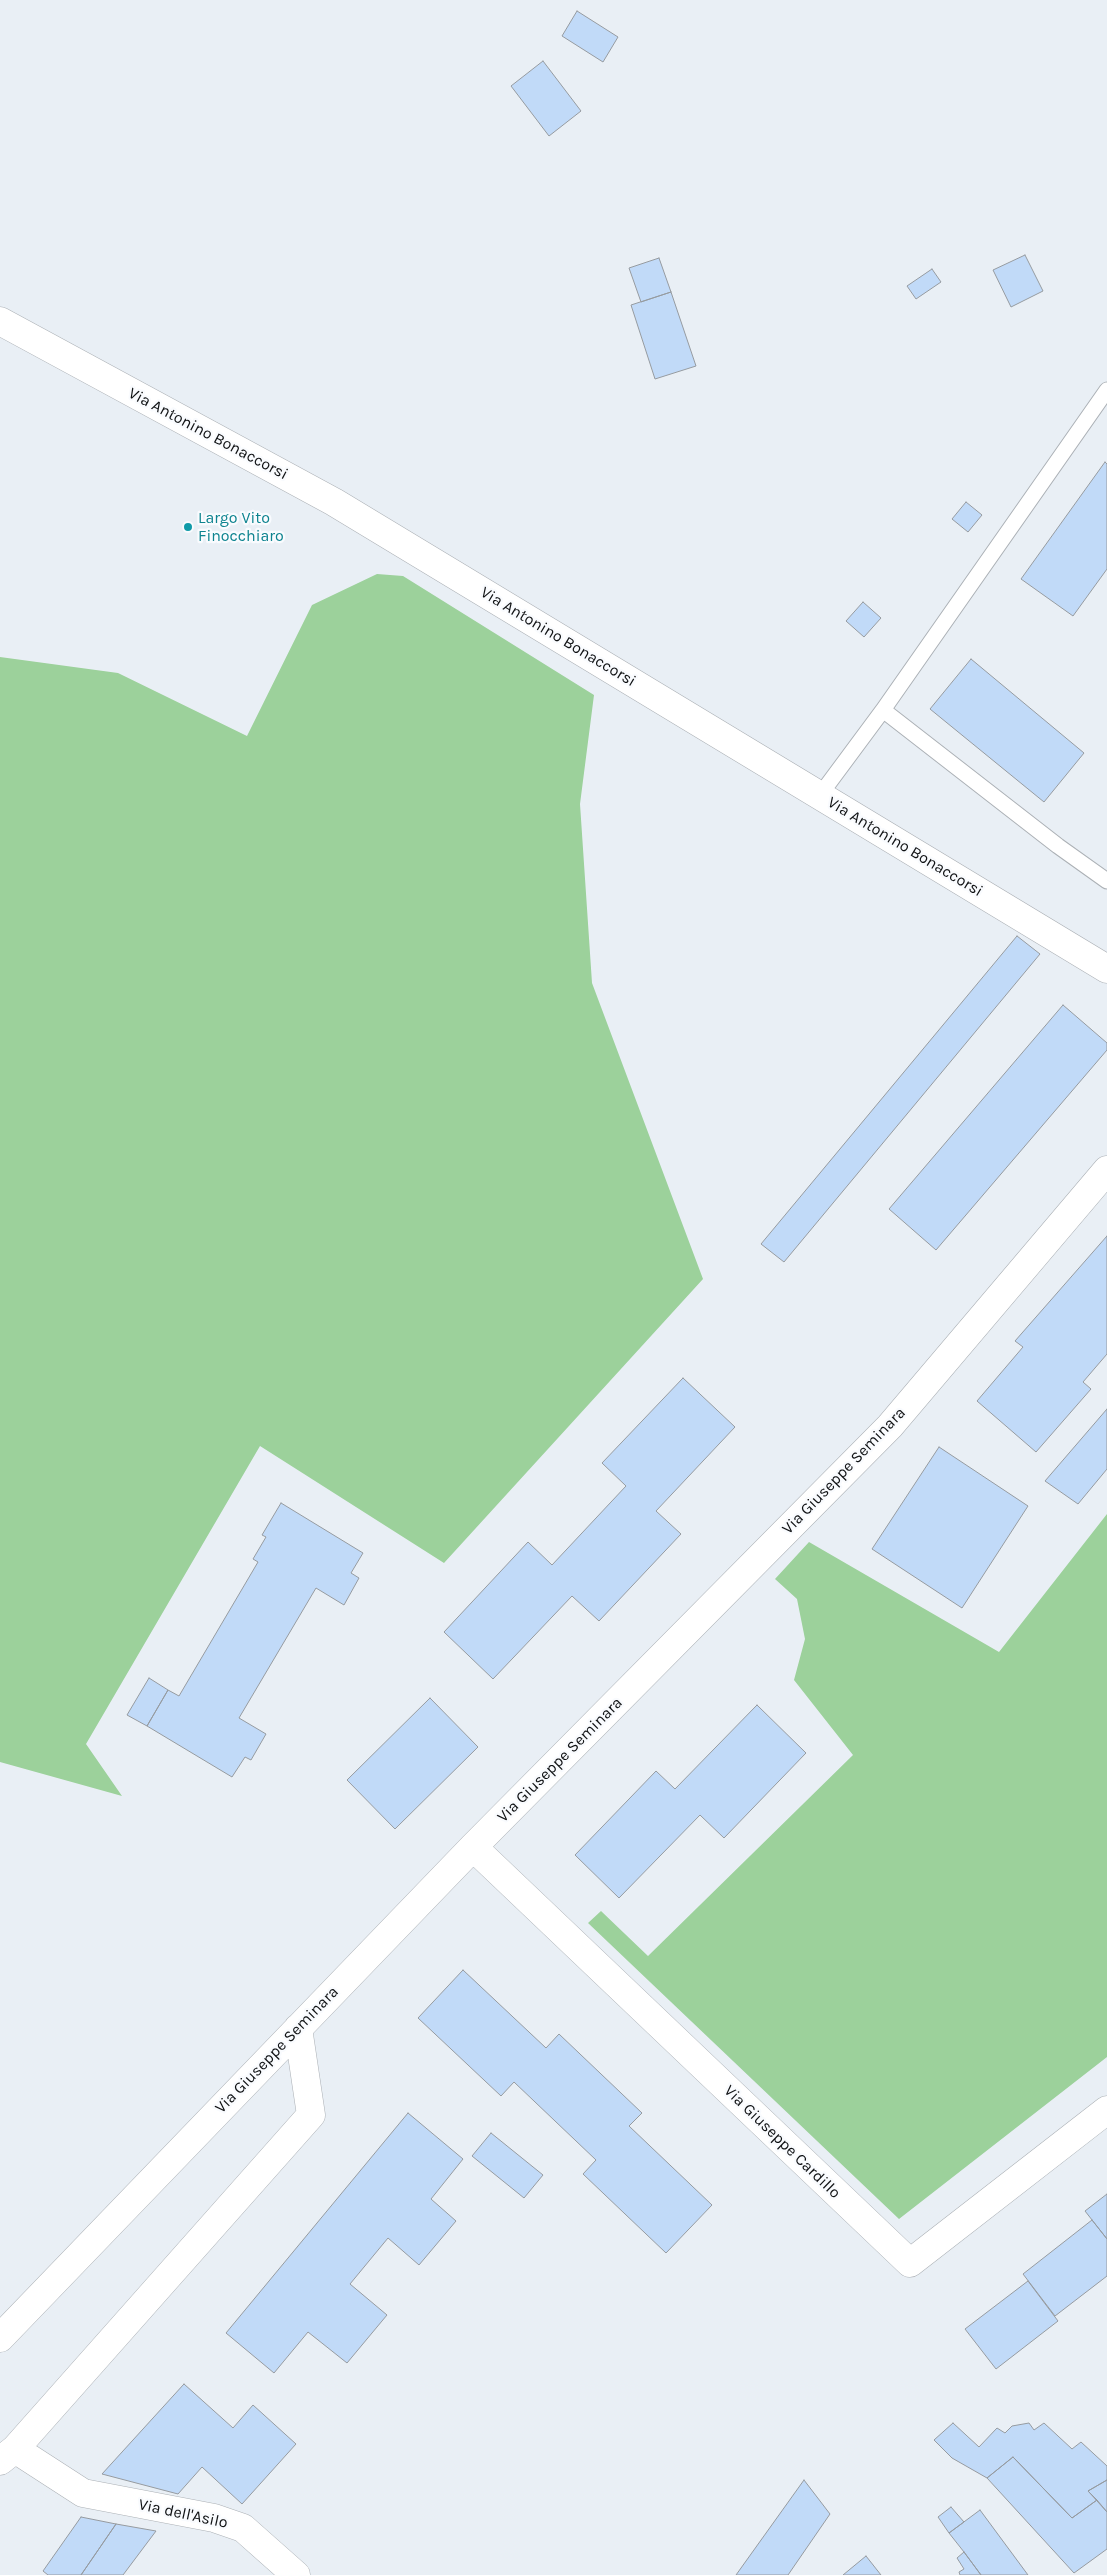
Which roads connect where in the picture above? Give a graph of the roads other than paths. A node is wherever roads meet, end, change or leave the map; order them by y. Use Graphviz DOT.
graph roads {
  1 [pos="0,321"];
  2 [pos="1107,390"];
  3 [pos="883,710"];
  4 [pos="820,795"];
  5 [pos="1107,881"];
  6 [pos="1107,969"];
  7 [pos="1107,1170"];
  8 [pos="474,1847"];
  9 [pos="298,2028"];
  10 [pos="1107,2110"];
  11 [pos="0,2338"];
  12 [pos="8,2455"];
  13 [pos="296,2575"];
  1 -- 4 [label="street, Via Antonino Bonaccorsi"];
  2 -- 3 [label="lane"];
  3 -- 4 [label="lane"];
  3 -- 5 [label="lane"];
  4 -- 6 [label="street, Via Antonino Bonaccorsi"];
  7 -- 8 [label="street, Via Giuseppe Seminara"];
  8 -- 9 [label="street, Via Giuseppe Seminara"];
  8 -- 10 [label="street, Via Giuseppe Cardillo"];
  9 -- 11 [label="street, Via Giuseppe Seminara"];
  9 -- 12 [label="street"];
  12 -- 13 [label="street, Via dell'Asilo"];
}
